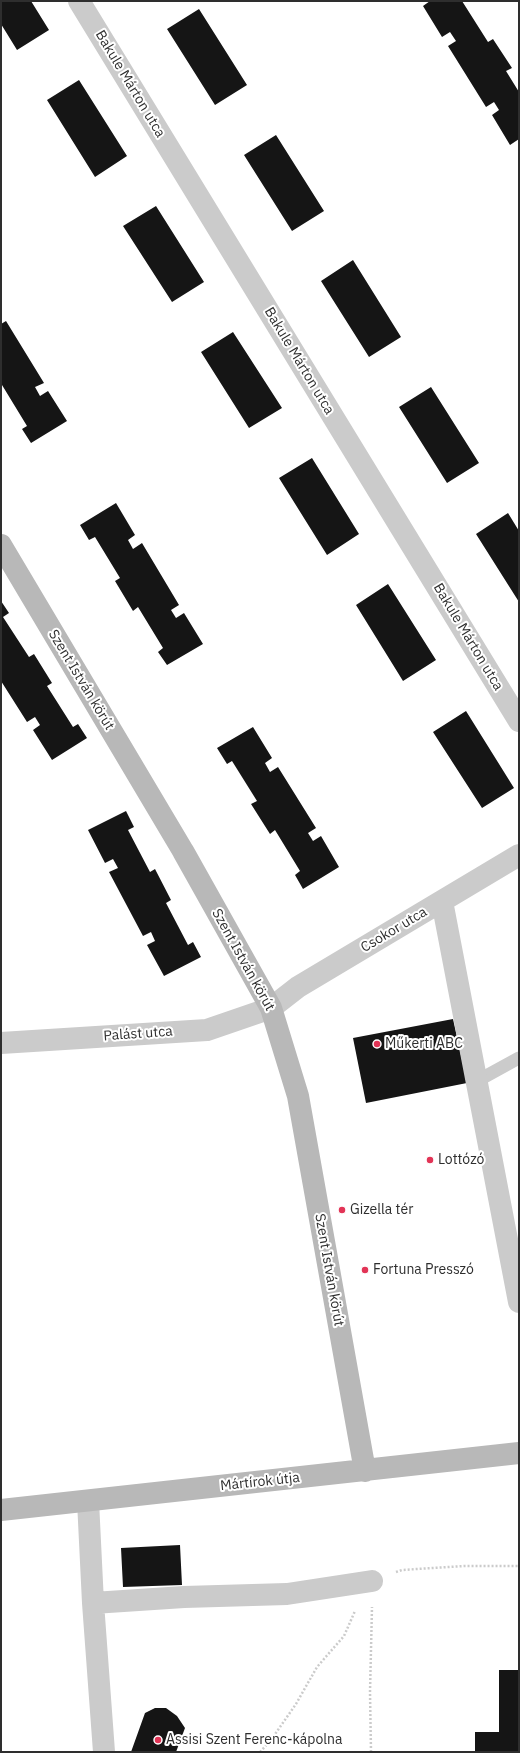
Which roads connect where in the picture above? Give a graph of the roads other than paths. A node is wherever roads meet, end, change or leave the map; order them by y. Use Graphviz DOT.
graph roads {
  1 [pos="79,1"];
  2 [pos="1,545"];
  3 [pos="519,721"];
  4 [pos="519,855"];
  5 [pos="442,901"];
  6 [pos="271,1008"];
  7 [pos="1,1043"];
  8 [pos="519,1058"];
  9 [pos="477,1081"];
  10 [pos="519,1302"];
  11 [pos="519,1453"];
  12 [pos="365,1471"];
  13 [pos="88,1501"];
  14 [pos="1,1510"];
  15 [pos="372,1581"];
  16 [pos="93,1603"];
  17 [pos="104,1752"];
  1 -- 3 [label="street, Bakule Márton utca"];
  2 -- 6 [label="street, Szent István körút"];
  4 -- 5 [label="street, Csokor utca"];
  5 -- 6 [label="street, Csokor utca"];
  5 -- 9 [label="street"];
  6 -- 7 [label="street, Palást utca"];
  6 -- 12 [label="street, Szent István körút"];
  8 -- 9 [label="lane"];
  9 -- 10 [label="street"];
  11 -- 12 [label="street, Mártírok útja"];
  12 -- 13 [label="street, Mártírok útja"];
  13 -- 14 [label="street, Mártírok útja"];
  13 -- 16 [label="street"];
  15 -- 16 [label="street"];
  16 -- 17 [label="street"];
}
